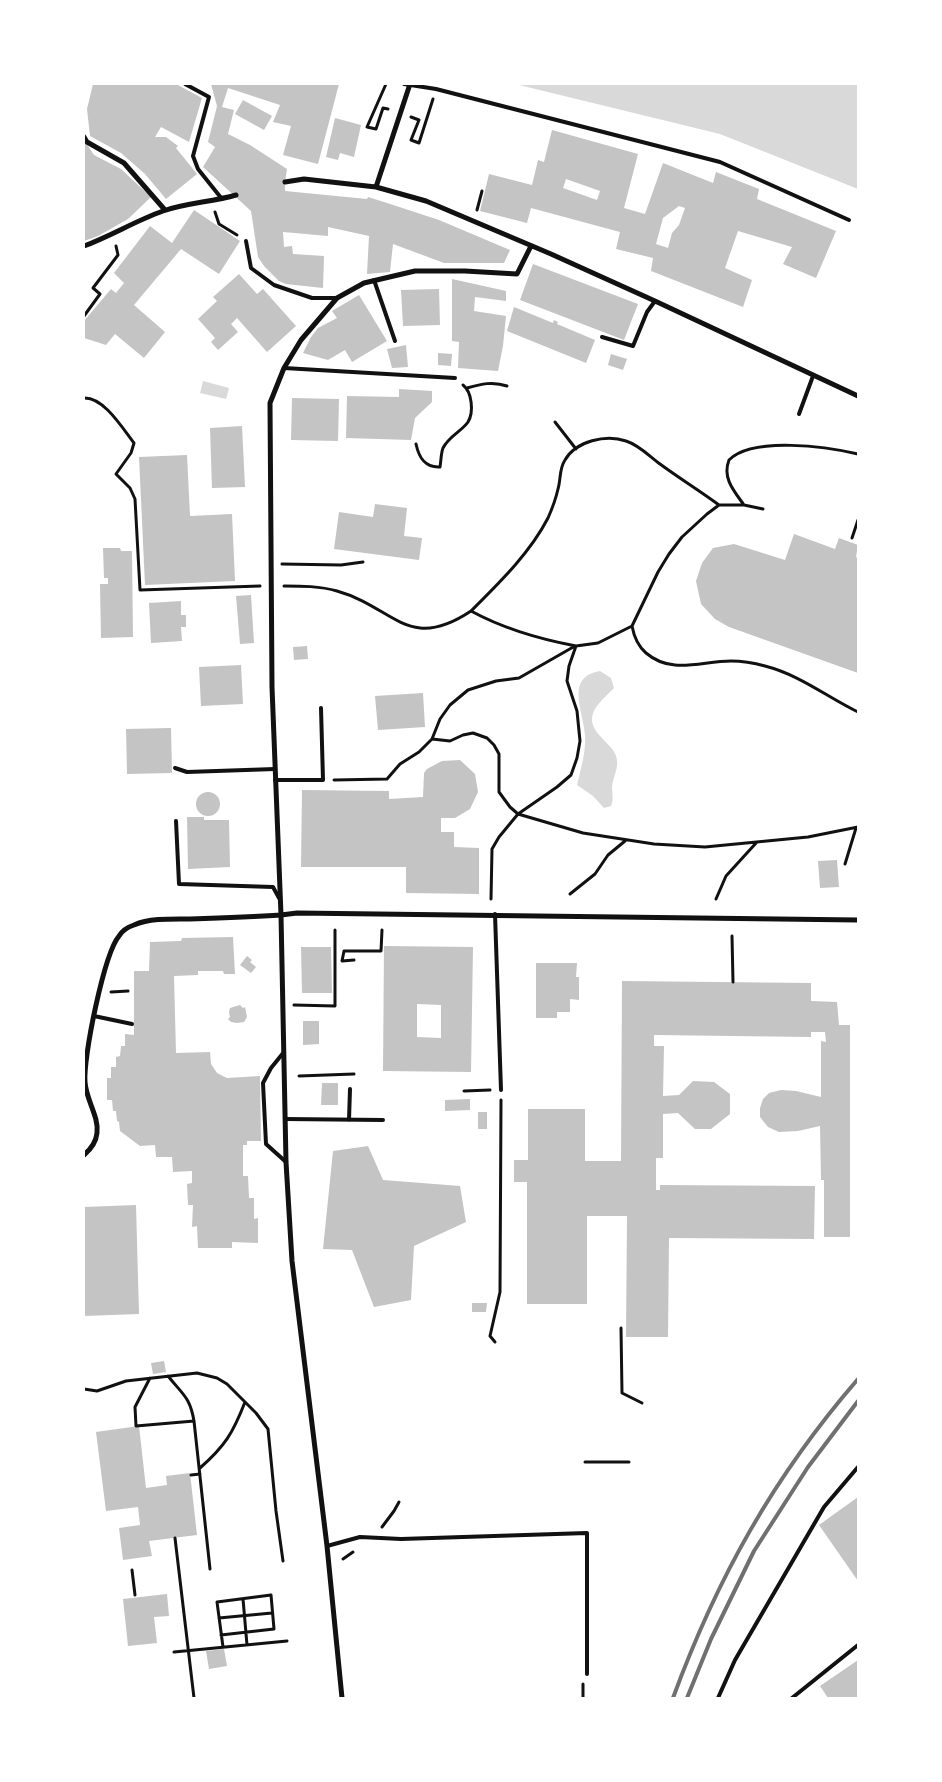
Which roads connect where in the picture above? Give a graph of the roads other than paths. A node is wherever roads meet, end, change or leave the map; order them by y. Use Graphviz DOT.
graph roads {
  1 [pos="185,84"];
  2 [pos="404,84"];
  3 [pos="410,84"];
  4 [pos="84,137"];
  5 [pos="285,182"];
  6 [pos="376,187"];
  7 [pos="236,195"];
  8 [pos="222,199"];
  9 [pos="165,210"];
  10 [pos="849,220"];
  11 [pos="246,241"];
  12 [pos="84,246"];
  13 [pos="531,246"];
  14 [pos="374,280"];
  15 [pos="336,298"];
  16 [pos="655,301"];
  17 [pos="602,337"];
  18 [pos="395,341"];
  19 [pos="284,368"];
  20 [pos="813,376"];
  21 [pos="455,378"];
  22 [pos="858,396"];
  23 [pos="799,414"];
  24 [pos="321,708"];
  25 [pos="175,768"];
  26 [pos="275,769"];
  27 [pos="275,780"];
  28 [pos="176,821"];
  29 [pos="279,899"];
  30 [pos="495,914"];
  31 [pos="281,915"];
  32 [pos="858,920"];
  33 [pos="94,1016"];
  34 [pos="132,1024"];
  35 [pos="284,1052"];
  36 [pos="350,1089"];
  37 [pos="501,1090"];
  38 [pos="286,1119"];
  39 [pos="349,1120"];
  40 [pos="383,1120"];
  41 [pos="84,1155"];
  42 [pos="286,1162"];
  43 [pos="858,1466"];
  44 [pos="327,1546"];
  45 [pos="858,1645"];
  46 [pos="587,1674"];
  47 [pos="342,1698"];
  48 [pos="718,1698"];
  49 [pos="792,1698"];
  1 -- 8 [label="lane"];
  2 -- 10 [label="lane"];
  3 -- 6 [label="street"];
  4 -- 9 [label="street"];
  5 -- 6 [label="street"];
  6 -- 13 [label="street"];
  7 -- 8 [label="street"];
  8 -- 9 [label="street"];
  9 -- 12 [label="street"];
  11 -- 15 [label="lane"];
  13 -- 14 [label="street"];
  13 -- 16 [label="street"];
  14 -- 15 [label="street"];
  14 -- 18 [label="lane"];
  15 -- 19 [label="street"];
  16 -- 17 [label="lane"];
  16 -- 20 [label="street"];
  19 -- 21 [label="lane"];
  19 -- 26 [label="street"];
  20 -- 22 [label="street"];
  20 -- 23 [label="lane"];
  24 -- 27 [label="lane"];
  25 -- 26 [label="lane"];
  26 -- 27 [label="street"];
  27 -- 29 [label="street"];
  28 -- 29 [label="lane"];
  29 -- 31 [label="street"];
  30 -- 31 [label="street"];
  30 -- 32 [label="street"];
  30 -- 37 [label="lane"];
  31 -- 33 [label="street"];
  31 -- 35 [label="street"];
  33 -- 34 [label="lane"];
  33 -- 41 [label="street"];
  35 -- 38 [label="street"];
  35 -- 42 [label="lane"];
  36 -- 39 [label="lane"];
  38 -- 39 [label="lane"];
  38 -- 42 [label="street"];
  39 -- 40 [label="lane"];
  42 -- 44 [label="street"];
  43 -- 48 [label="lane"];
  44 -- 46 [label="lane"];
  44 -- 47 [label="street"];
  45 -- 49 [label="lane"];
}
